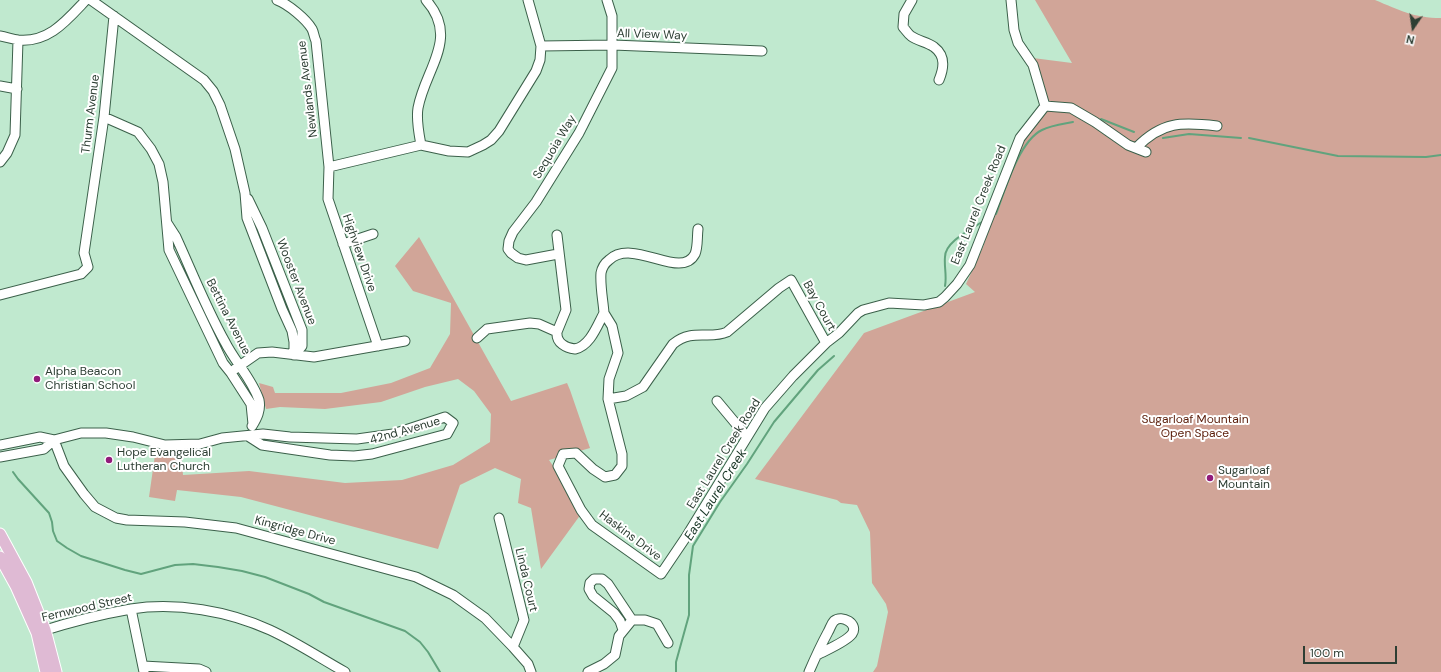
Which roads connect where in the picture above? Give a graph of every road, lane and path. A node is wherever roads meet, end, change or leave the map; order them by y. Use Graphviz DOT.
graph roads {
  1 [pos="86,0"];
  2 [pos="91,0"];
  3 [pos="277,0"];
  4 [pos="426,0"];
  5 [pos="528,0"];
  6 [pos="607,0"];
  7 [pos="912,0"];
  8 [pos="1011,0"];
  9 [pos="114,16"];
  10 [pos="0,36"];
  11 [pos="18,40"];
  12 [pos="613,45"];
  13 [pos="541,46"];
  14 [pos="762,51"];
  15 [pos="939,80"];
  16 [pos="0,86"];
  17 [pos="17,89"];
  18 [pos="1045,106"];
  19 [pos="104,117"];
  20 [pos="1217,126"];
  21 [pos="421,145"];
  22 [pos="1136,148"];
  23 [pos="1146,152"];
  24 [pos="0,162"];
  25 [pos="329,167"];
  26 [pos="166,221"];
  27 [pos="698,229"];
  28 [pos="373,234"];
  29 [pos="557,235"];
  30 [pos="343,244"];
  31 [pos="558,254"];
  32 [pos="0,295"];
  33 [pos="604,313"];
  34 [pos="557,332"];
  35 [pos="477,338"];
  36 [pos="406,341"];
  37 [pos="826,343"];
  38 [pos="378,346"];
  39 [pos="294,355"];
  40 [pos="239,365"];
  41 [pos="231,373"];
  42 [pos="608,400"];
  43 [pos="717,401"];
  44 [pos="253,424"];
  45 [pos="248,436"];
  46 [pos="747,437"];
  47 [pos="54,440"];
  48 [pos="0,445"];
  49 [pos="0,457"];
  50 [pos="499,518"];
  51 [pos="0,534"];
  52 [pos="3,547"];
  53 [pos="0,557"];
  54 [pos="661,574"];
  55 [pos="131,609"];
  56 [pos="632,620"];
  57 [pos="623,630"];
  58 [pos="41,631"];
  59 [pos="668,643"];
  60 [pos="513,646"];
  61 [pos="817,654"];
  62 [pos="606,668"];
  63 [pos="144,669"];
  64 [pos="46,672"];
  65 [pos="56,672"];
  66 [pos="206,672"];
  67 [pos="345,672"];
  68 [pos="531,672"];
  69 [pos="588,672"];
  70 [pos="810,672"];
  1 -- 11 [label="street"];
  2 -- 9 [label="street, Wooster Avenue"];
  3 -- 25 [label="street, Newlands Avenue"];
  4 -- 21 [label="street"];
  5 -- 13 [label="street"];
  6 -- 12 [label="street, Sequoia Way"];
  7 -- 15 [label="street"];
  8 -- 18 [label="street"];
  9 -- 19 [label="street, Thurm Avenue"];
  9 -- 39 [label="street, Wooster Avenue"];
  10 -- 11 [label="street"];
  11 -- 17 [label="street"];
  12 -- 13 [label="street, All View Way"];
  12 -- 14 [label="street, All View Way"];
  12 -- 31 [label="street, Sequoia Way"];
  13 -- 21 [label="street"];
  16 -- 17 [label="street"];
  17 -- 24 [label="street"];
  18 -- 22 [label="street"];
  18 -- 37 [label="street, East Laurel Creek Road"];
  19 -- 26 [label="street, Bettina Avenue"];
  19 -- 32 [label="street, Thurm Avenue"];
  20 -- 22 [label="street"];
  21 -- 25 [label="street"];
  22 -- 23 [label="street"];
  25 -- 30 [label="street, Highview Drive"];
  26 -- 40 [label="street, Bettina Avenue"];
  26 -- 41 [label="street, Bettina Avenue"];
  27 -- 33 [label="street"];
  28 -- 30 [label="street"];
  29 -- 31 [label="street"];
  30 -- 38 [label="street, Highview Drive"];
  31 -- 34 [label="street"];
  33 -- 34 [label="street"];
  33 -- 42 [label="street, Haskins Drive"];
  34 -- 35 [label="street"];
  36 -- 38 [label="street"];
  37 -- 42 [label="street, Bay Court"];
  37 -- 46 [label="street, East Laurel Creek Road"];
  38 -- 39 [label="street"];
  39 -- 40 [label="street"];
  40 -- 41 [label="street"];
  40 -- 44 [label="street, Bettina Avenue"];
  41 -- 44 [label="street, Bettina Avenue"];
  42 -- 54 [label="street, Haskins Drive"];
  43 -- 46 [label="street"];
  44 -- 45 [label="street, Bettina Avenue"];
  45 -- 45 [label="street, 42nd Avenue"];
  45 -- 47 [label="street, 42nd Avenue"];
  46 -- 54 [label="street, East Laurel Creek Road"];
  47 -- 48 [label="street, 42nd Avenue"];
  47 -- 49 [label="street, 42nd Avenue"];
  47 -- 60 [label="street, Kingridge Drive"];
  50 -- 60 [label="street, Linda Court"];
  51 -- 52 [label="main road"];
  52 -- 58 [label="main road"];
  53 -- 58 [label="main road"];
  55 -- 58 [label="street, Fernwood Street"];
  55 -- 63 [label="street"];
  55 -- 67 [label="street, Fernwood Street"];
  56 -- 57 [label="street"];
  56 -- 57 [label="street"];
  56 -- 59 [label="street"];
  57 -- 62 [label="street"];
  58 -- 64 [label="main road"];
  58 -- 65 [label="main road"];
  60 -- 68 [label="street, Kingridge Drive"];
  61 -- 70 [label="street"];
  62 -- 69 [label="street"];
  63 -- 66 [label="street"];
}
